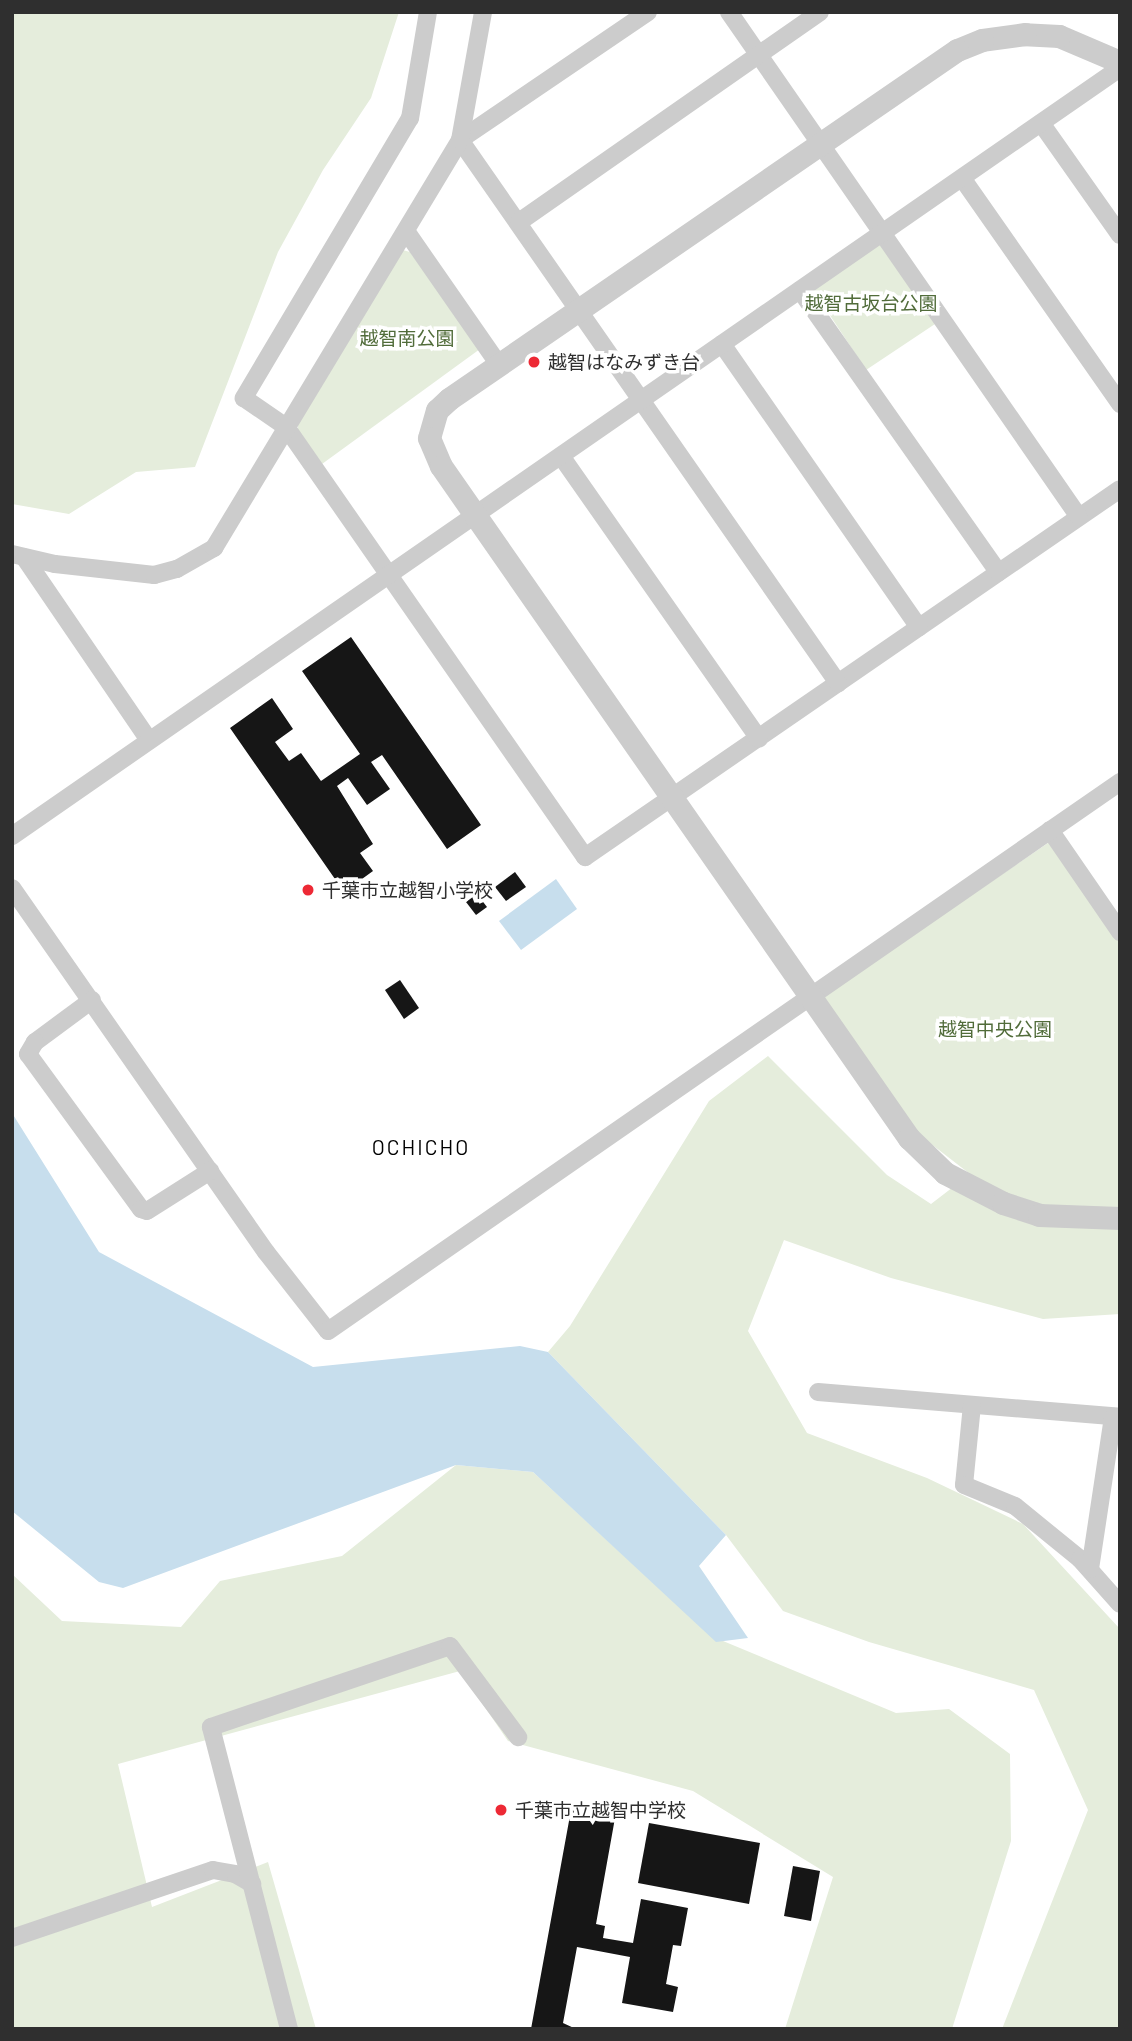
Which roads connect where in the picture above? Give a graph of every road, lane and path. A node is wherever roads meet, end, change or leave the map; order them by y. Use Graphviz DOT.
graph roads {
  1 [pos="428,12"];
  2 [pos="483,12"];
  3 [pos="648,12"];
  4 [pos="729,12"];
  5 [pos="820,12"];
  6 [pos="758,54"];
  7 [pos="1120,62"];
  8 [pos="1120,68"];
  9 [pos="1041,123"];
  10 [pos="460,140"];
  11 [pos="819,143"];
  12 [pos="962,177"];
  13 [pos="519,222"];
  14 [pos="406,231"];
  15 [pos="882,233"];
  16 [pos="1120,235"];
  17 [pos="800,290"];
  18 [pos="581,309"];
  19 [pos="722,344"];
  20 [pos="499,365"];
  21 [pos="642,400"];
  22 [pos="1120,404"];
  23 [pos="286,427"];
  24 [pos="561,456"];
  25 [pos="1120,489"];
  26 [pos="475,515"];
  27 [pos="1079,517"];
  28 [pos="18,555"];
  29 [pos="998,572"];
  30 [pos="390,575"];
  31 [pos="919,627"];
  32 [pos="838,683"];
  33 [pos="759,739"];
  34 [pos="149,740"];
  35 [pos="1120,782"];
  36 [pos="673,799"];
  37 [pos="1050,831"];
  38 [pos="12,836"];
  39 [pos="12,888"];
  40 [pos="1120,932"];
  41 [pos="810,997"];
  42 [pos="92,1000"];
  43 [pos="210,1171"];
  44 [pos="1120,1218"];
  45 [pos="818,1392"];
  46 [pos="972,1405"];
  47 [pos="1117,1417"];
  48 [pos="1090,1569"];
  49 [pos="1120,1604"];
  50 [pos="518,1737"];
  51 [pos="252,1884"];
  52 [pos="12,1938"];
  53 [pos="289,2029"];
  1 -- 23 [label="street"];
  2 -- 10 [label="street"];
  3 -- 10 [label="street"];
  4 -- 6 [label="street"];
  5 -- 6 [label="street"];
  6 -- 11 [label="street"];
  6 -- 13 [label="street"];
  7 -- 11 [label="street"];
  8 -- 9 [label="street"];
  9 -- 12 [label="street"];
  9 -- 16 [label="street"];
  10 -- 13 [label="street"];
  10 -- 14 [label="street"];
  11 -- 15 [label="street"];
  11 -- 18 [label="street"];
  12 -- 15 [label="street"];
  12 -- 22 [label="street"];
  13 -- 18 [label="street"];
  14 -- 20 [label="street"];
  14 -- 23 [label="street"];
  15 -- 17 [label="street"];
  15 -- 27 [label="street"];
  17 -- 19 [label="street"];
  17 -- 29 [label="street"];
  18 -- 20 [label="street"];
  18 -- 21 [label="street"];
  19 -- 21 [label="street"];
  19 -- 31 [label="street"];
  20 -- 26 [label="street"];
  21 -- 24 [label="street"];
  21 -- 32 [label="street"];
  23 -- 28 [label="street"];
  23 -- 30 [label="street"];
  24 -- 26 [label="street"];
  24 -- 33 [label="street"];
  25 -- 27 [label="street"];
  26 -- 30 [label="street"];
  26 -- 36 [label="street"];
  27 -- 29 [label="street"];
  28 -- 34 [label="street"];
  29 -- 31 [label="street"];
  30 -- 34 [label="street"];
  30 -- 36 [label="street"];
  31 -- 32 [label="street"];
  32 -- 33 [label="street"];
  33 -- 36 [label="street"];
  34 -- 38 [label="street"];
  35 -- 37 [label="street"];
  36 -- 41 [label="street"];
  37 -- 40 [label="street"];
  37 -- 41 [label="street"];
  39 -- 42 [label="street"];
  41 -- 43 [label="street"];
  41 -- 44 [label="street"];
  42 -- 43 [label="street"];
  42 -- 43 [label="street"];
  45 -- 46 [label="street"];
  46 -- 47 [label="street"];
  46 -- 48 [label="street"];
  47 -- 48 [label="street"];
  48 -- 49 [label="street"];
  50 -- 51 [label="street"];
  51 -- 52 [label="street"];
  51 -- 53 [label="street"];
}
